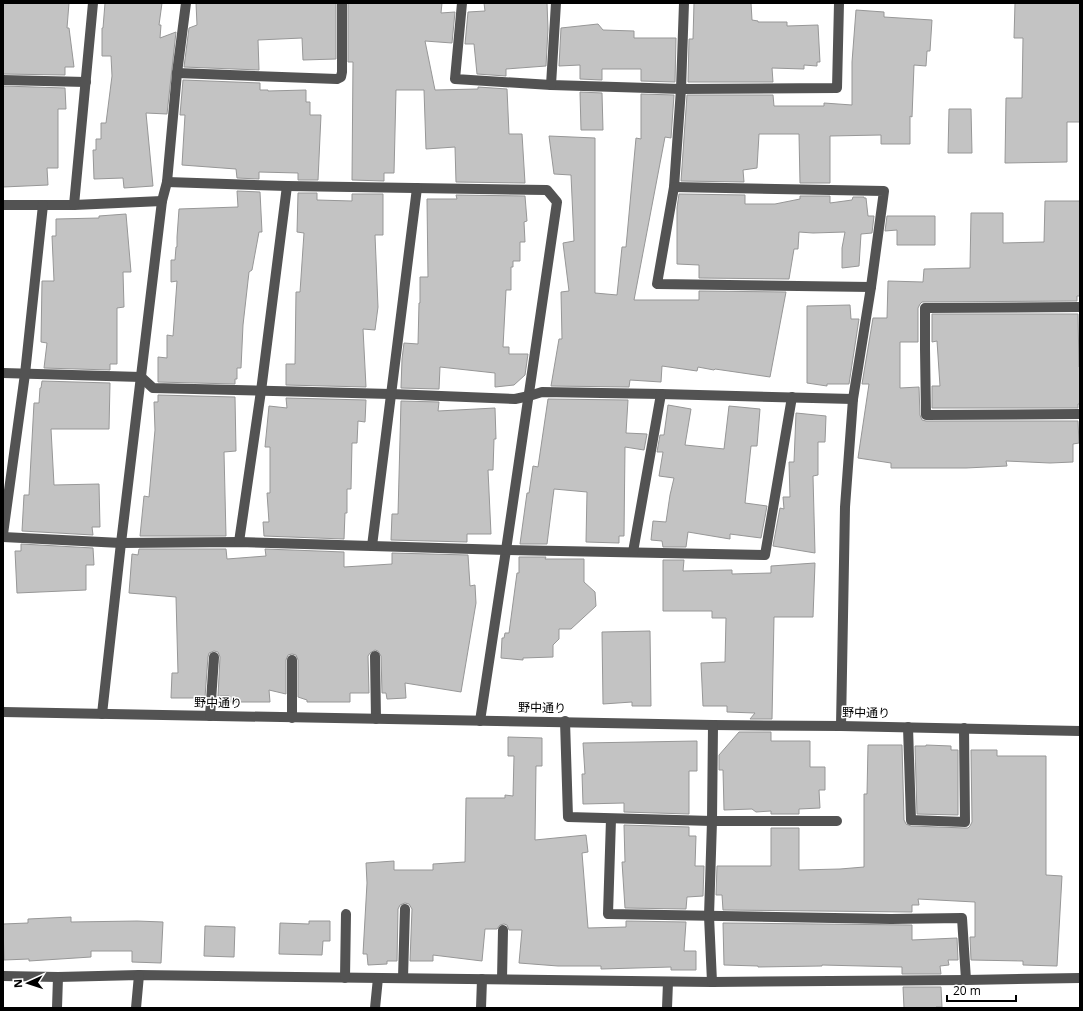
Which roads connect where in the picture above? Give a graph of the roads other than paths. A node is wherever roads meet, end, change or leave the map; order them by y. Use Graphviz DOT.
graph roads {
  1 [pos="93,3"];
  2 [pos="186,3"];
  3 [pos="342,3"];
  4 [pos="462,3"];
  5 [pos="556,3"];
  6 [pos="684,3"];
  7 [pos="839,3"];
  8 [pos="177,73"];
  9 [pos="3,80"];
  10 [pos="86,82"];
  11 [pos="551,85"];
  12 [pos="680,89"];
  13 [pos="167,182"];
  14 [pos="287,186"];
  15 [pos="674,187"];
  16 [pos="417,188"];
  17 [pos="162,201"];
  18 [pos="3,205"];
  19 [pos="43,205"];
  20 [pos="74,205"];
  21 [pos="871,287"];
  22 [pos="1080,307"];
  23 [pos="3,373"];
  24 [pos="25,374"];
  25 [pos="141,377"];
  26 [pos="261,391"];
  27 [pos="391,394"];
  28 [pos="661,394"];
  29 [pos="528,396"];
  30 [pos="792,397"];
  31 [pos="853,399"];
  32 [pos="1080,414"];
  33 [pos="3,534"];
  34 [pos="3,537"];
  35 [pos="239,542"];
  36 [pos="121,543"];
  37 [pos="372,546"];
  38 [pos="506,550"];
  39 [pos="633,552"];
  40 [pos="375,656"];
  41 [pos="214,657"];
  42 [pos="292,660"];
  43 [pos="3,712"];
  44 [pos="102,714"];
  45 [pos="210,716"];
  46 [pos="292,718"];
  47 [pos="376,719"];
  48 [pos="480,721"];
  49 [pos="565,721"];
  50 [pos="713,725"];
  51 [pos="841,726"];
  52 [pos="908,728"];
  53 [pos="964,728"];
  54 [pos="1080,730"];
  55 [pos="611,819"];
  56 [pos="712,821"];
  57 [pos="837,821"];
  58 [pos="405,909"];
  59 [pos="346,914"];
  60 [pos="709,916"];
  61 [pos="503,930"];
  62 [pos="139,975"];
  63 [pos="3,976"];
  64 [pos="58,977"];
  65 [pos="344,978"];
  66 [pos="378,978"];
  67 [pos="403,978"];
  68 [pos="1080,978"];
  69 [pos="482,979"];
  70 [pos="502,979"];
  71 [pos="966,980"];
  72 [pos="668,982"];
  73 [pos="712,982"];
  74 [pos="57,1008"];
  75 [pos="136,1008"];
  76 [pos="375,1008"];
  77 [pos="481,1008"];
  78 [pos="667,1008"];
  1 -- 10 [label="street"];
  2 -- 8 [label="street"];
  3 -- 8 [label="street"];
  4 -- 11 [label="street"];
  5 -- 11 [label="street"];
  6 -- 12 [label="street"];
  7 -- 12 [label="street"];
  8 -- 13 [label="street"];
  9 -- 10 [label="street"];
  10 -- 20 [label="street"];
  11 -- 12 [label="street"];
  12 -- 15 [label="street"];
  13 -- 14 [label="street"];
  13 -- 17 [label="street"];
  14 -- 16 [label="street"];
  14 -- 26 [label="street"];
  15 -- 21 [label="street"];
  15 -- 21 [label="street"];
  16 -- 27 [label="street"];
  16 -- 29 [label="street"];
  17 -- 20 [label="street"];
  17 -- 25 [label="street"];
  18 -- 19 [label="street"];
  19 -- 20 [label="street"];
  19 -- 24 [label="street"];
  21 -- 31 [label="street"];
  22 -- 32 [label="street"];
  23 -- 24 [label="street"];
  24 -- 25 [label="street"];
  24 -- 33 [label="street"];
  25 -- 26 [label="street"];
  25 -- 36 [label="street"];
  26 -- 27 [label="street"];
  26 -- 35 [label="street"];
  27 -- 29 [label="street"];
  27 -- 37 [label="street"];
  28 -- 29 [label="street"];
  28 -- 30 [label="street"];
  28 -- 39 [label="street"];
  29 -- 38 [label="street"];
  30 -- 31 [label="street"];
  30 -- 39 [label="street"];
  31 -- 51 [label="street"];
  34 -- 36 [label="street"];
  35 -- 36 [label="street"];
  35 -- 37 [label="street"];
  36 -- 44 [label="street"];
  37 -- 38 [label="street"];
  38 -- 39 [label="street"];
  38 -- 48 [label="street"];
  40 -- 47 [label="street"];
  41 -- 45 [label="street"];
  42 -- 46 [label="street"];
  43 -- 44 [label="street, 野中通り"];
  44 -- 45 [label="street, 野中通り"];
  45 -- 46 [label="street, 野中通り"];
  46 -- 47 [label="street, 野中通り"];
  47 -- 48 [label="street, 野中通り"];
  48 -- 49 [label="street, 野中通り"];
  49 -- 50 [label="street, 野中通り"];
  49 -- 55 [label="street"];
  50 -- 51 [label="street, 野中通り"];
  50 -- 56 [label="street"];
  51 -- 52 [label="street, 野中通り"];
  52 -- 53 [label="street, 野中通り"];
  52 -- 53 [label="street"];
  53 -- 54 [label="street, 野中通り"];
  55 -- 56 [label="street"];
  55 -- 60 [label="street"];
  56 -- 57 [label="street"];
  56 -- 60 [label="street"];
  58 -- 67 [label="street"];
  59 -- 65 [label="street"];
  60 -- 71 [label="street"];
  60 -- 73 [label="street"];
  61 -- 70 [label="street"];
  62 -- 64 [label="street"];
  62 -- 65 [label="street"];
  62 -- 75 [label="street"];
  63 -- 64 [label="street"];
  64 -- 74 [label="street"];
  65 -- 66 [label="street"];
  66 -- 67 [label="street"];
  66 -- 76 [label="street"];
  67 -- 69 [label="street"];
  68 -- 71 [label="street"];
  69 -- 70 [label="street"];
  69 -- 77 [label="street"];
  70 -- 72 [label="street"];
  71 -- 73 [label="street"];
  72 -- 73 [label="street"];
  72 -- 78 [label="street"];
}
